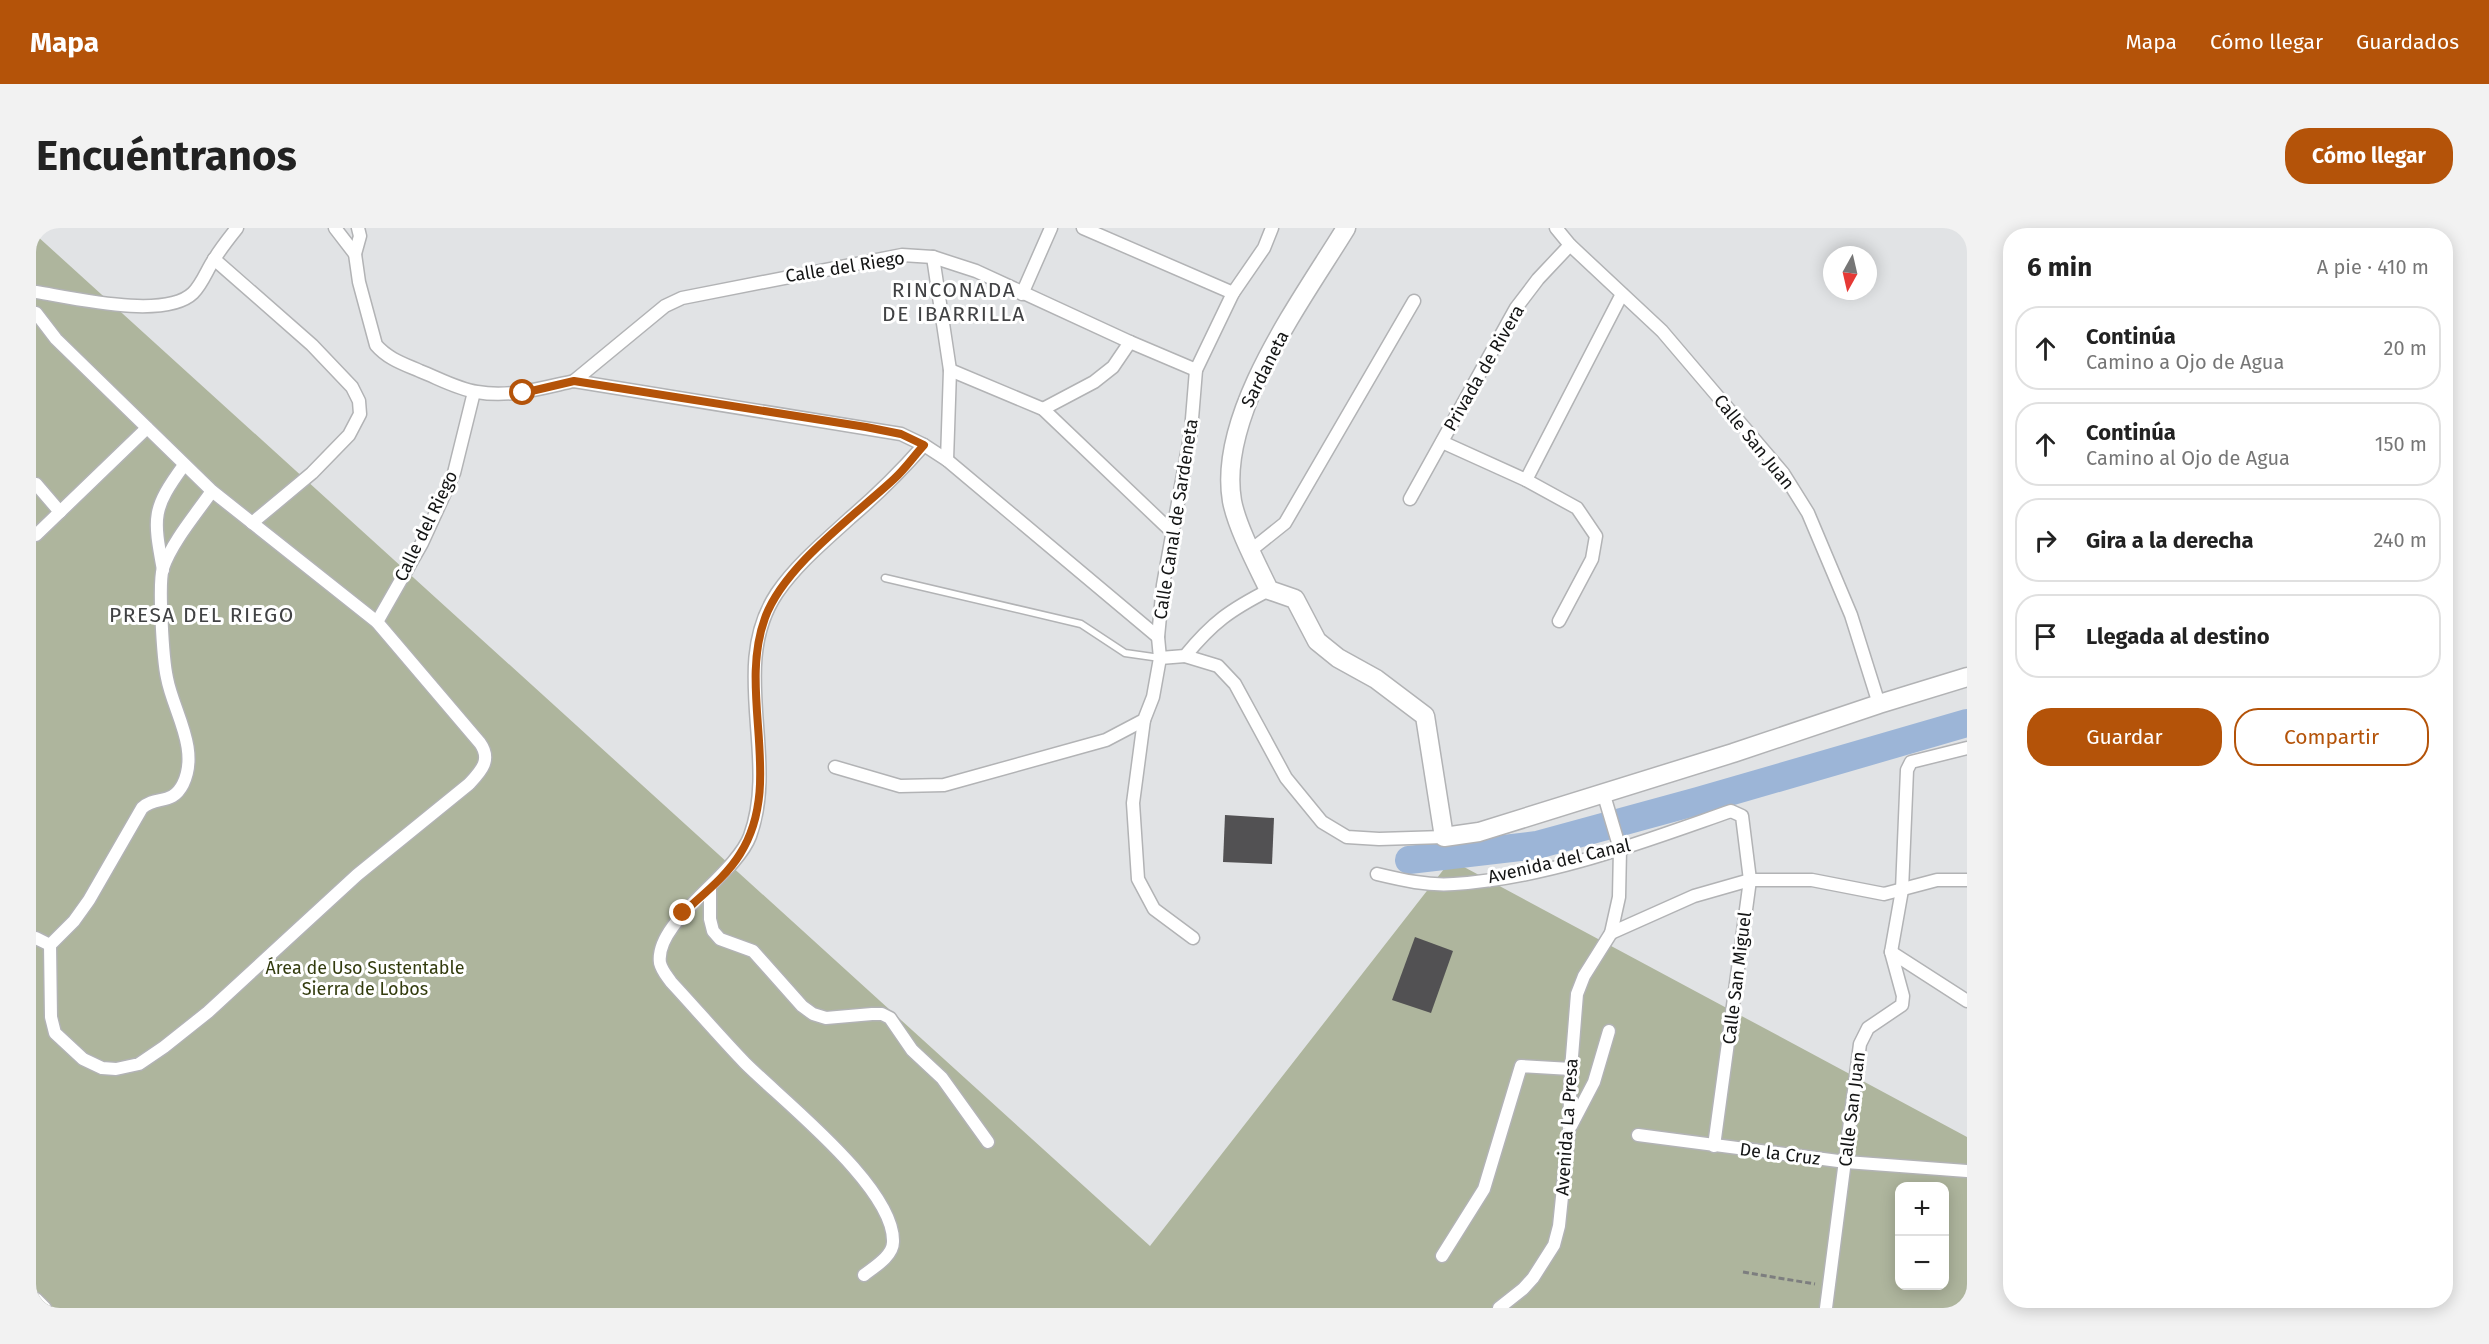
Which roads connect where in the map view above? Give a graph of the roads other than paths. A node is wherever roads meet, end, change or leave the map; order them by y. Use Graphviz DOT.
graph roads {
  1 [pos="237,228"];
  2 [pos="335,228"];
  3 [pos="358,228"];
  4 [pos="1051,228"];
  5 [pos="1083,228"];
  6 [pos="1272,228"];
  7 [pos="1346,228"];
  8 [pos="1556,228"];
  9 [pos="1570,245"];
  10 [pos="355,254"];
  11 [pos="933,257"];
  12 [pos="214,259"];
  13 [pos="36,292"];
  14 [pos="1233,293"];
  15 [pos="1022,294"];
  16 [pos="1622,294"];
  17 [pos="1414,301"];
  18 [pos="36,313"];
  19 [pos="1130,342"];
  20 [pos="950,370"];
  21 [pos="1196,370"];
  22 [pos="574,381"];
  23 [pos="474,392"];
  24 [pos="1043,409"];
  25 [pos="147,428"];
  26 [pos="1442,442"];
  27 [pos="924,445"];
  28 [pos="947,460"];
  29 [pos="184,465"];
  30 [pos="1526,480"];
  31 [pos="36,484"];
  32 [pos="212,491"];
  33 [pos="1410,499"];
  34 [pos="60,512"];
  35 [pos="252,523"];
  36 [pos="1172,531"];
  37 [pos="36,535"];
  38 [pos="1250,551"];
  39 [pos="163,570"];
  40 [pos="885,578"];
  41 [pos="1269,590"];
  42 [pos="1559,621"];
  43 [pos="377,622"];
  44 [pos="1158,638"];
  45 [pos="1185,656"];
  46 [pos="1160,658"];
  47 [pos="1967,678"];
  48 [pos="1879,704"];
  49 [pos="1144,720"];
  50 [pos="1967,748"];
  51 [pos="835,767"];
  52 [pos="1603,792"];
  53 [pos="1737,812"];
  54 [pos="1444,837"];
  55 [pos="1620,849"];
  56 [pos="1377,874"];
  57 [pos="1750,880"];
  58 [pos="1967,880"];
  59 [pos="710,888"];
  60 [pos="1902,890"];
  61 [pos="1611,933"];
  62 [pos="36,938"];
  63 [pos="1193,938"];
  64 [pos="50,945"];
  65 [pos="1891,952"];
  66 [pos="1967,1001"];
  67 [pos="1609,1031"];
  68 [pos="1571,1070"];
  69 [pos="1569,1129"];
  70 [pos="1638,1135"];
  71 [pos="988,1142"];
  72 [pos="1714,1146"];
  73 [pos="1846,1162"];
  74 [pos="1967,1171"];
  75 [pos="1442,1256"];
  76 [pos="864,1275"];
  77 [pos="36,1299"];
  78 [pos="45,1308"];
  79 [pos="1499,1308"];
  80 [pos="1826,1308"];
  1 -- 12 [label="street"];
  2 -- 10 [label="street"];
  3 -- 10 [label="street"];
  4 -- 15 [label="street"];
  5 -- 14 [label="street"];
  6 -- 14 [label="street, Calle Canal de Sardeneta"];
  7 -- 38 [label="street, Sardaneta"];
  8 -- 9 [label="street, Calle San Juan"];
  9 -- 16 [label="street, Calle San Juan"];
  9 -- 26 [label="street, Privada de Rivera"];
  10 -- 23 [label="street"];
  11 -- 15 [label="street, Calle del Riego"];
  11 -- 20 [label="street"];
  11 -- 22 [label="street, Calle del Riego"];
  12 -- 13 [label="street"];
  12 -- 35 [label="street"];
  14 -- 21 [label="street, Calle Canal de Sardeneta"];
  15 -- 19 [label="street, Calle del Riego"];
  16 -- 30 [label="street"];
  16 -- 48 [label="street, Calle San Juan"];
  17 -- 38 [label="street"];
  18 -- 25 [label="street"];
  19 -- 21 [label="street, Calle del Riego"];
  19 -- 24 [label="street"];
  20 -- 24 [label="street"];
  20 -- 28 [label="street"];
  21 -- 36 [label="street, Calle Canal de Sardeneta"];
  22 -- 23 [label="street"];
  22 -- 27 [label="street"];
  23 -- 43 [label="street, Calle del Riego"];
  24 -- 36 [label="street"];
  25 -- 29 [label="street"];
  25 -- 34 [label="street"];
  26 -- 30 [label="street"];
  26 -- 33 [label="street, Privada de Rivera"];
  27 -- 28 [label="street"];
  27 -- 59 [label="street"];
  28 -- 44 [label="street"];
  29 -- 32 [label="street"];
  29 -- 39 [label="street"];
  30 -- 42 [label="street"];
  31 -- 34 [label="street"];
  32 -- 35 [label="street"];
  32 -- 39 [label="street"];
  34 -- 37 [label="street"];
  35 -- 43 [label="street"];
  36 -- 44 [label="street, Calle Canal de Sardeneta"];
  38 -- 41 [label="street, Sardaneta"];
  39 -- 64 [label="street"];
  40 -- 46 [label="lane"];
  41 -- 45 [label="street"];
  41 -- 54 [label="street"];
  43 -- 64 [label="street"];
  44 -- 46 [label="street, Calle Canal de Sardeneta"];
  45 -- 46 [label="street"];
  45 -- 54 [label="street"];
  46 -- 49 [label="street, Calle Canal de Sardeneta"];
  47 -- 48 [label="street"];
  48 -- 52 [label="street"];
  49 -- 51 [label="street"];
  49 -- 63 [label="street, Calle Canal de Sardeneta"];
  50 -- 60 [label="street, Calle San Juan"];
  52 -- 54 [label="street"];
  52 -- 55 [label="street, Avenida La Presa"];
  53 -- 55 [label="street, Avenida del Canal"];
  53 -- 57 [label="street, Calle San Miguel"];
  55 -- 56 [label="street, Avenida del Canal"];
  55 -- 61 [label="street, Avenida La Presa"];
  57 -- 60 [label="street"];
  57 -- 61 [label="street"];
  57 -- 72 [label="street, Calle San Miguel"];
  58 -- 60 [label="street"];
  59 -- 71 [label="street"];
  59 -- 76 [label="street"];
  60 -- 65 [label="street, Calle San Juan"];
  61 -- 68 [label="street, Avenida La Presa"];
  62 -- 64 [label="street"];
  65 -- 66 [label="street"];
  65 -- 73 [label="street, Calle San Juan"];
  67 -- 69 [label="street"];
  68 -- 69 [label="street, Avenida La Presa"];
  68 -- 75 [label="street"];
  69 -- 79 [label="street, Avenida La Presa"];
  70 -- 72 [label="street, De la Cruz"];
  72 -- 73 [label="street, De la Cruz"];
  73 -- 74 [label="street, De la Cruz"];
  73 -- 80 [label="street, Calle San Juan"];
  77 -- 78 [label="street"];
}
